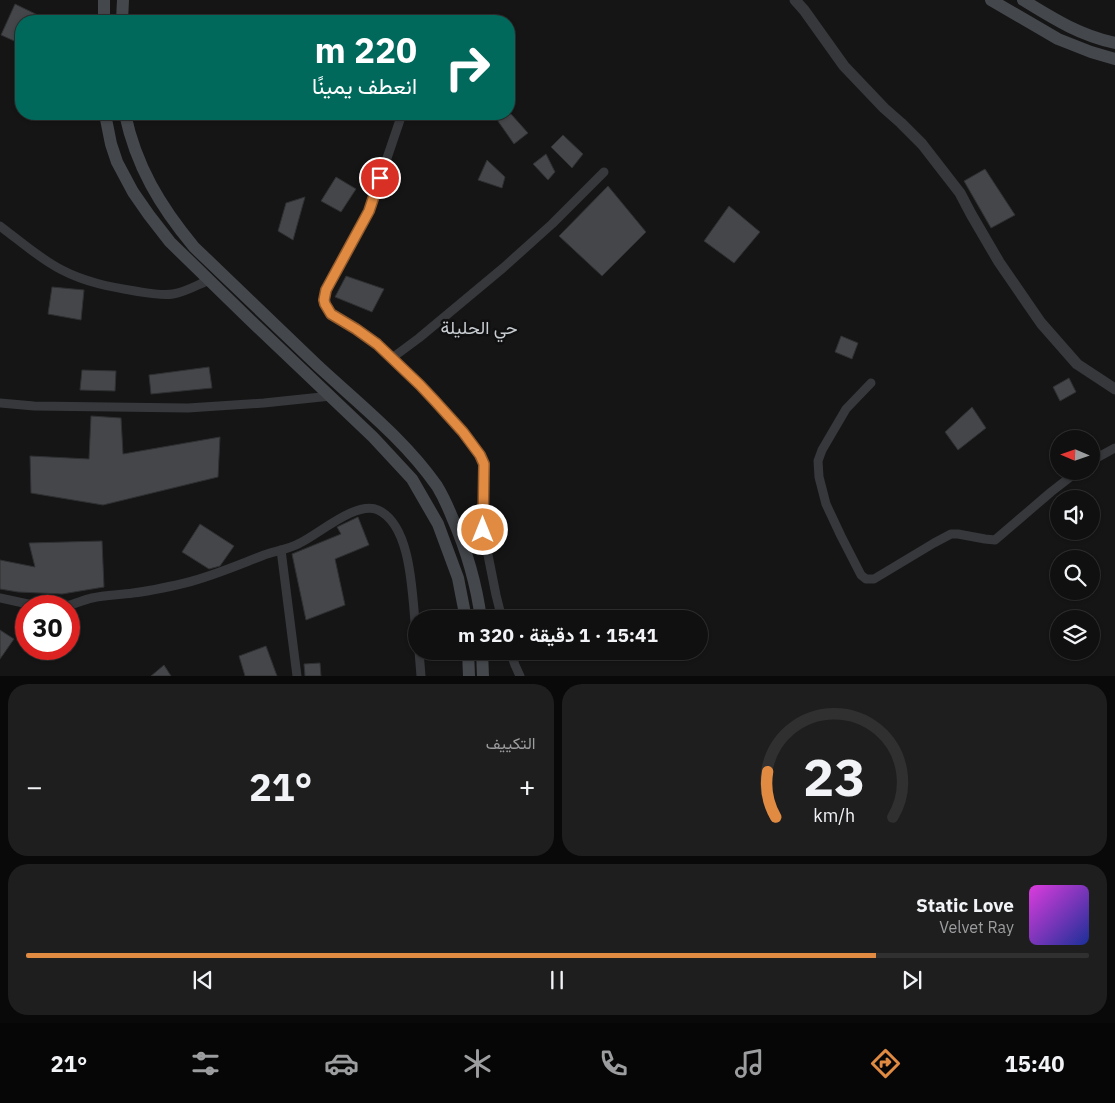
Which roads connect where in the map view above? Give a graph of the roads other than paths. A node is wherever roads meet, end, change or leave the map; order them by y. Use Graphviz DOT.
graph roads {
  1 [pos="104,0"];
  2 [pos="123,0"];
  3 [pos="795,0"];
  4 [pos="991,0"];
  5 [pos="1023,0"];
  6 [pos="104,15"];
  7 [pos="122,15"];
  8 [pos="1115,43"];
  9 [pos="1115,59"];
  10 [pos="106,120"];
  11 [pos="126,120"];
  12 [pos="400,120"];
  13 [pos="604,172"];
  14 [pos="0,226"];
  15 [pos="209,280"];
  16 [pos="392,358"];
  17 [pos="871,383"];
  18 [pos="1115,389"];
  19 [pos="331,396"];
  20 [pos="0,403"];
  21 [pos="1115,448"];
  22 [pos="1100,456"];
  23 [pos="1066,480"];
  24 [pos="483,530"];
  25 [pos="461,536"];
  26 [pos="281,550"];
  27 [pos="0,598"];
  28 [pos="15,601"];
  29 [pos="80,602"];
  30 [pos="414,610"];
  31 [pos="464,610"];
  32 [pos="479,610"];
  33 [pos="500,610"];
  34 [pos="419,660"];
  35 [pos="468,660"];
  36 [pos="482,660"];
  37 [pos="513,660"];
  38 [pos="297,676"];
  39 [pos="420,676"];
  40 [pos="469,676"];
  41 [pos="483,676"];
  42 [pos="520,676"];
  1 -- 6 [label="main road"];
  2 -- 7 [label="main road"];
  3 -- 18 [label="street"];
  4 -- 9 [label="main road"];
  5 -- 8 [label="main road"];
  10 -- 15 [label="main road"];
  11 -- 25 [label="main road"];
  12 -- 16 [label="street"];
  13 -- 16 [label="street"];
  14 -- 15 [label="street"];
  15 -- 19 [label="main road"];
  16 -- 24 [label="street"];
  17 -- 23 [label="street"];
  19 -- 20 [label="street"];
  19 -- 31 [label="main road"];
  21 -- 22 [label="street"];
  24 -- 25 [label="street"];
  24 -- 33 [label="street"];
  25 -- 32 [label="main road"];
  26 -- 29 [label="street"];
  26 -- 30 [label="street"];
  26 -- 38 [label="street"];
  27 -- 28 [label="street"];
  34 -- 39 [label="street"];
  35 -- 40 [label="main road"];
  36 -- 41 [label="main road"];
  37 -- 42 [label="street"];
}
